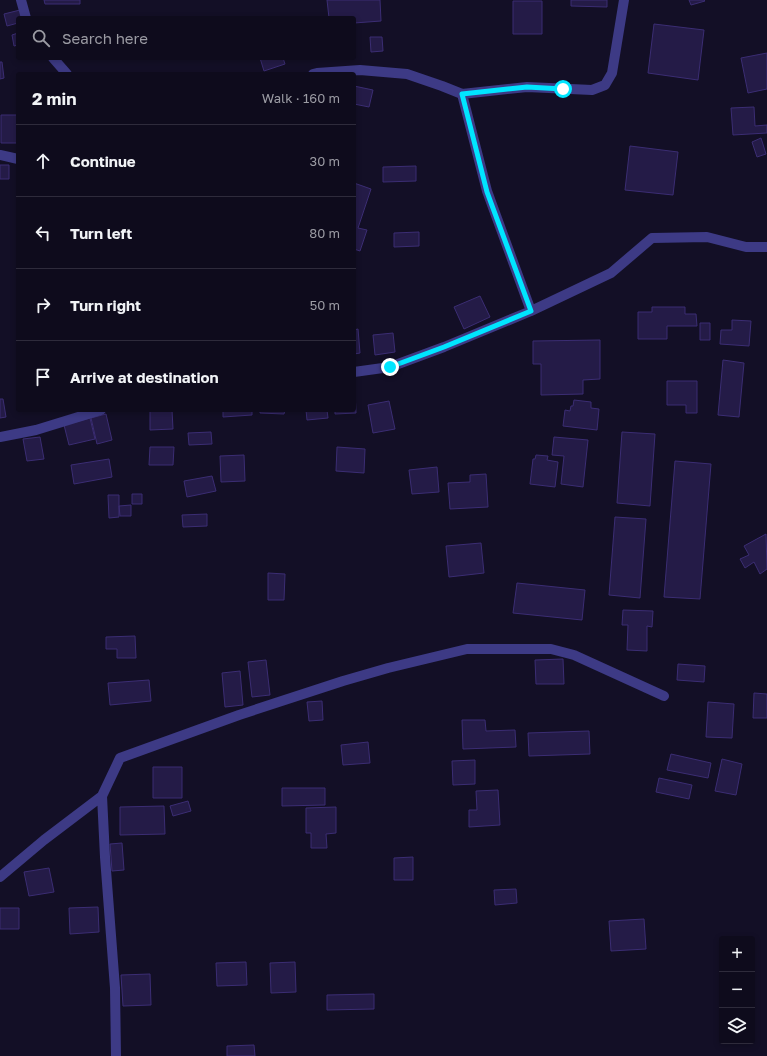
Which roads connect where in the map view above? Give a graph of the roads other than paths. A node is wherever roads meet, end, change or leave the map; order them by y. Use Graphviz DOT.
graph roads {
  1 [pos="21,0"];
  2 [pos="624,0"];
  3 [pos="25,16"];
  4 [pos="55,60"];
  5 [pos="65,72"];
  6 [pos="331,72"];
  7 [pos="462,94"];
  8 [pos="0,155"];
  9 [pos="16,159"];
  10 [pos="767,247"];
  11 [pos="531,311"];
  12 [pos="356,372"];
  13 [pos="94,412"];
  14 [pos="0,437"];
  15 [pos="664,696"];
  16 [pos="102,796"];
  17 [pos="0,877"];
  18 [pos="116,1056"];
  1 -- 3 [label="street"];
  2 -- 7 [label="street"];
  4 -- 5 [label="street"];
  6 -- 7 [label="street"];
  7 -- 11 [label="street"];
  8 -- 9 [label="street"];
  10 -- 11 [label="street"];
  11 -- 12 [label="street"];
  13 -- 14 [label="street"];
  15 -- 16 [label="street"];
  16 -- 17 [label="street"];
  16 -- 18 [label="street"];
}
